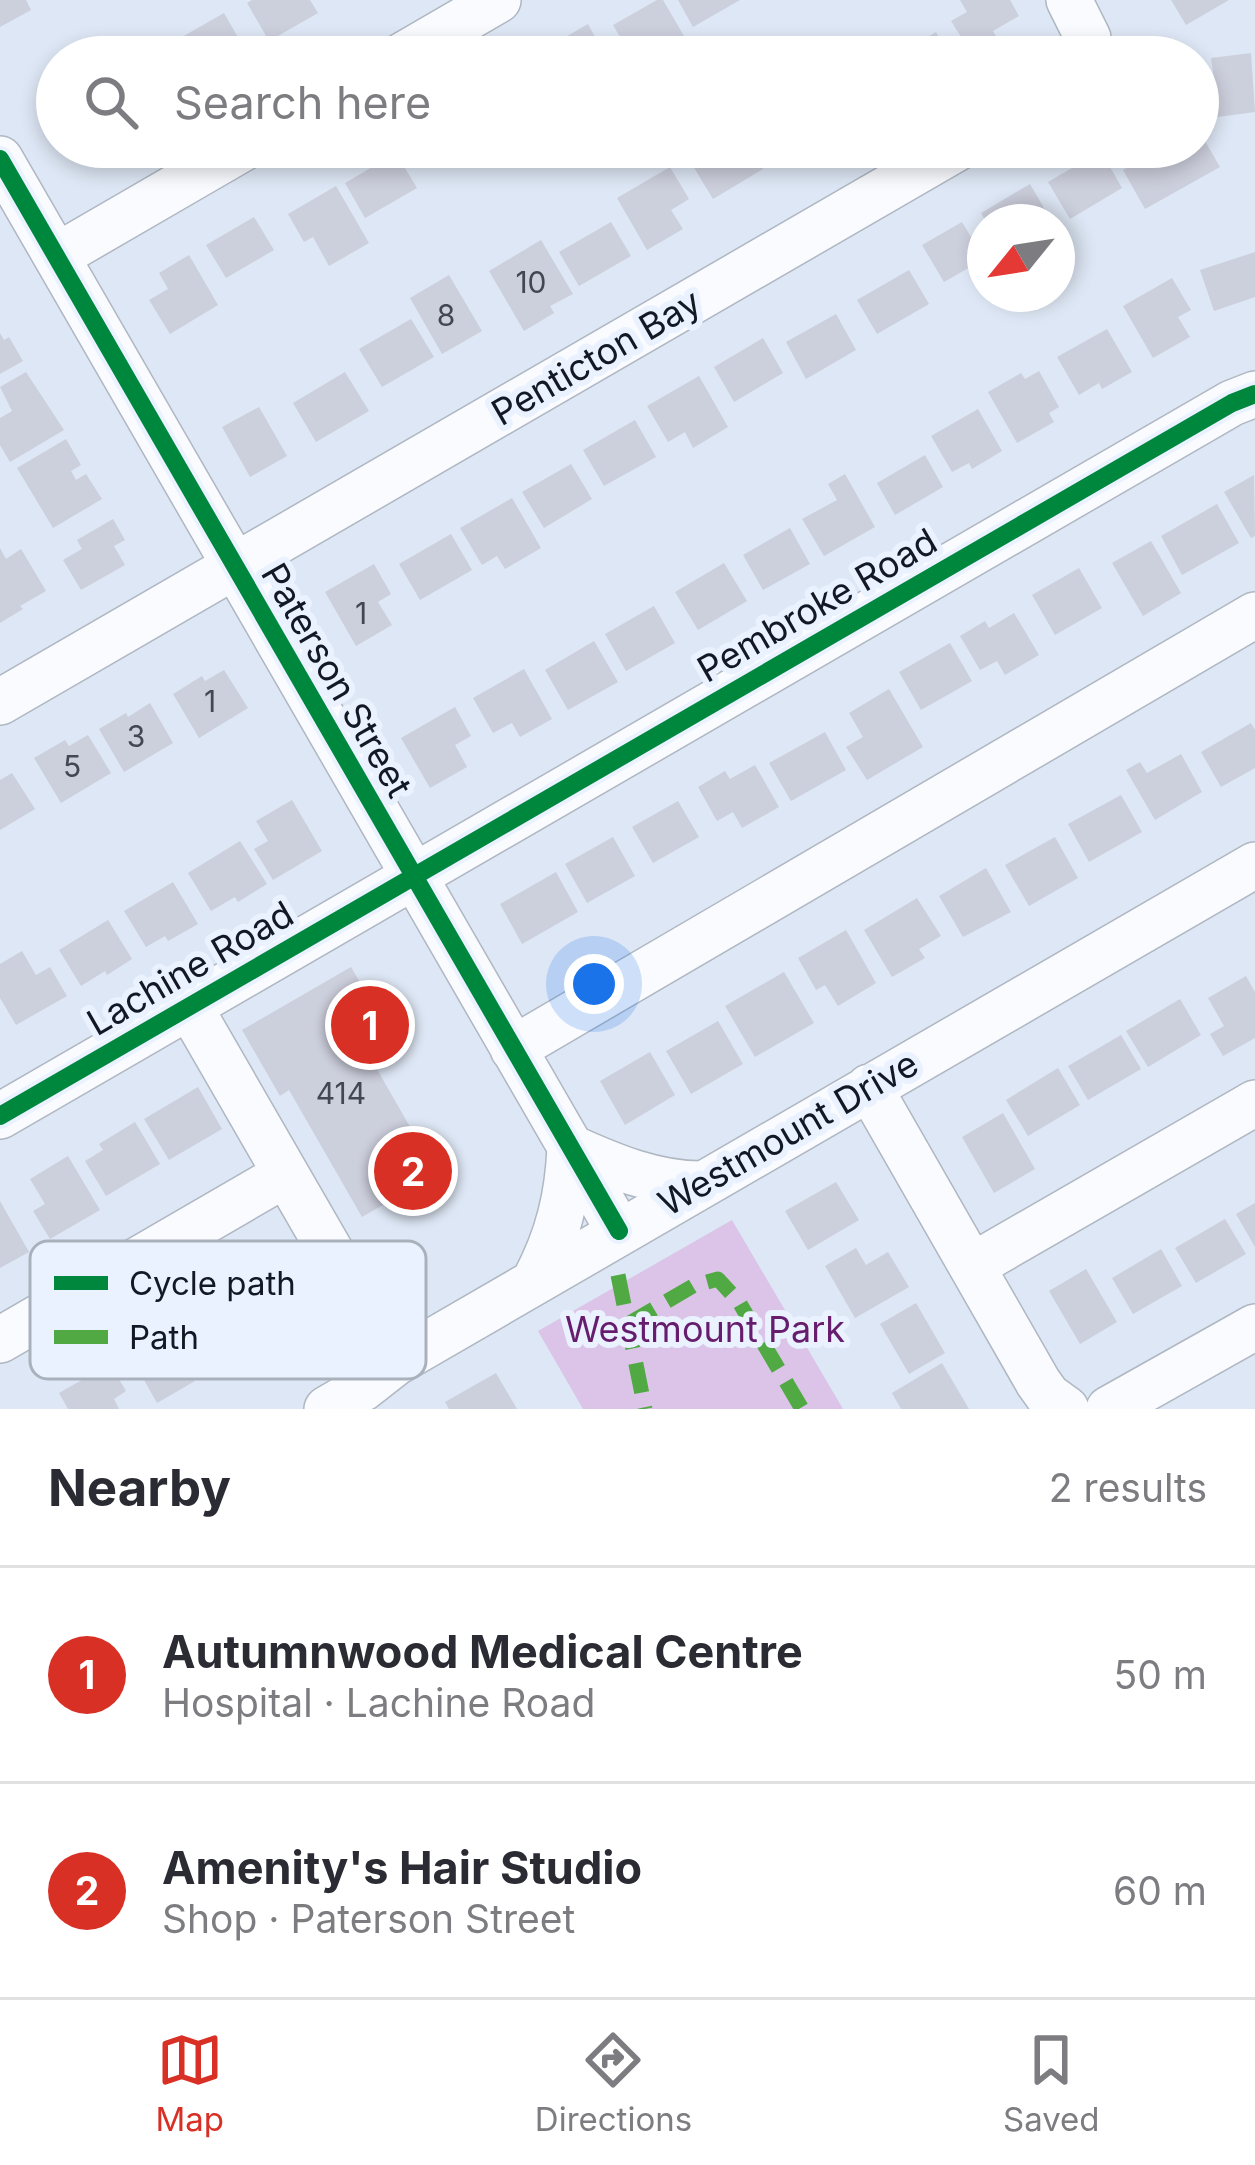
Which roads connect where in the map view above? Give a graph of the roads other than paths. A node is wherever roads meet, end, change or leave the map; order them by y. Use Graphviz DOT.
graph roads {
  1 [pos="498,0"];
  2 [pos="1070,0"];
  3 [pos="436,36"];
  4 [pos="1087,36"];
  5 [pos="0,159"];
  6 [pos="208,168"];
  7 [pos="923,168"];
  8 [pos="57,256"];
  9 [pos="1255,394"];
  10 [pos="233,566"];
  11 [pos="1255,615"];
  12 [pos="0,701"];
  13 [pos="1255,865"];
  14 [pos="413,878"];
  15 [pos="189,1006"];
  16 [pos="513,1049"];
  17 [pos="869,1087"];
  18 [pos="1255,1103"];
  19 [pos="0,1116"];
  20 [pos="570,1148"];
  21 [pos="286,1174"];
  22 [pos="701,1184"];
  23 [pos="619,1232"];
  24 [pos="171,1241"];
  25 [pos="310,1241"];
  26 [pos="972,1267"];
  27 [pos="535,1280"];
  28 [pos="30,1323"];
  29 [pos="1255,1327"];
  30 [pos="0,1340"];
  31 [pos="426,1352"];
  32 [pos="1066,1409"];
  33 [pos="1109,1409"];
  1 -- 3 [label="street"];
  2 -- 4 [label="street"];
  5 -- 8 [label="street, Paterson Street"];
  6 -- 8 [label="street"];
  7 -- 10 [label="street, Penticton Bay"];
  8 -- 10 [label="street, Paterson Street"];
  9 -- 14 [label="street, Pembroke Road"];
  10 -- 12 [label="street, Penticton Bay"];
  10 -- 14 [label="street, Paterson Street"];
  11 -- 16 [label="street"];
  13 -- 17 [label="street, Westmount Drive"];
  14 -- 15 [label="street, Lachine Road"];
  14 -- 16 [label="street, Paterson Street"];
  15 -- 19 [label="street, Lachine Road"];
  15 -- 21 [label="street"];
  16 -- 20 [label="street, Paterson Street"];
  17 -- 22 [label="street, Westmount Drive"];
  17 -- 26 [label="street"];
  18 -- 26 [label="street"];
  20 -- 22 [label="street"];
  20 -- 23 [label="street, Paterson Street"];
  20 -- 27 [label="street"];
  21 -- 24 [label="street"];
  21 -- 25 [label="street"];
  22 -- 23 [label="street, Westmount Drive"];
  23 -- 27 [label="street, Westmount Drive"];
  26 -- 32 [label="street"];
  27 -- 31 [label="street, Westmount Drive"];
  28 -- 30 [label="street"];
  29 -- 33 [label="street"];
}
